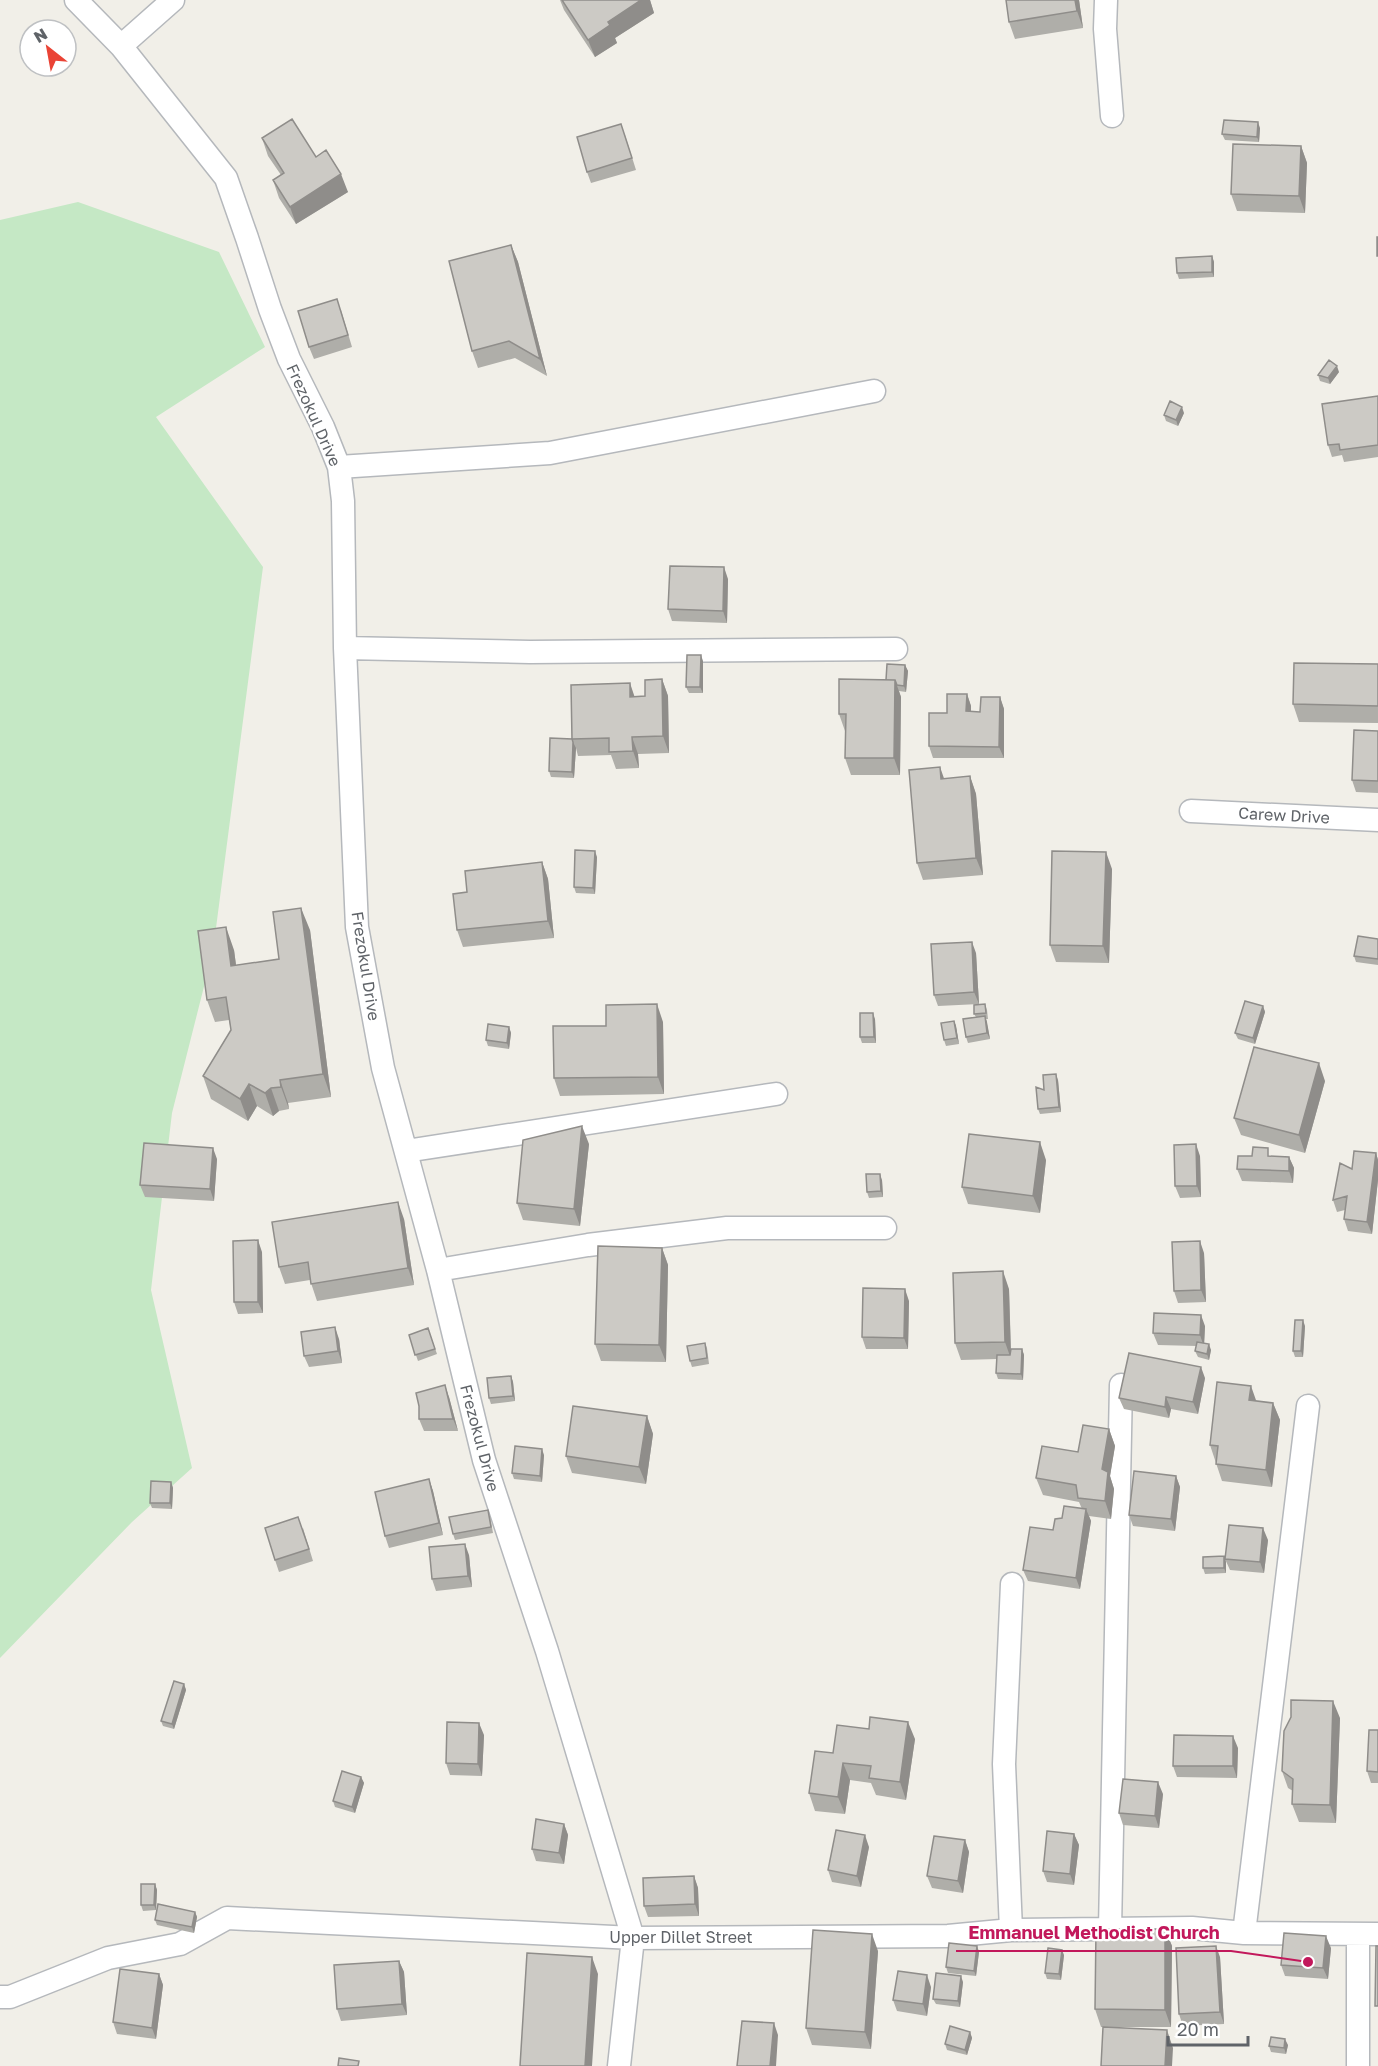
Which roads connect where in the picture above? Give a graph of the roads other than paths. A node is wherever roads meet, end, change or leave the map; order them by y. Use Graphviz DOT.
graph roads {
  1 [pos="76,0"];
  2 [pos="173,0"];
  3 [pos="1106,0"];
  4 [pos="121,46"];
  5 [pos="1112,117"];
  6 [pos="874,391"];
  7 [pos="339,467"];
  8 [pos="345,648"];
  9 [pos="896,649"];
  10 [pos="1191,811"];
  11 [pos="1378,820"];
  12 [pos="776,1094"];
  13 [pos="406,1151"];
  14 [pos="885,1228"];
  15 [pos="438,1270"];
  16 [pos="1121,1385"];
  17 [pos="1308,1406"];
  18 [pos="1012,1584"];
  19 [pos="1110,1929"];
  20 [pos="1011,1930"];
  21 [pos="1244,1933"];
  22 [pos="1368,1935"];
  23 [pos="633,1938"];
  24 [pos="0,1996"];
  25 [pos="619,2066"];
  26 [pos="1358,2066"];
  1 -- 4 [label="street, Frezokul Drive"];
  2 -- 4 [label="street"];
  3 -- 5 [label="street"];
  4 -- 7 [label="street, Frezokul Drive"];
  6 -- 7 [label="street"];
  7 -- 8 [label="street, Frezokul Drive"];
  8 -- 9 [label="street"];
  8 -- 13 [label="street, Frezokul Drive"];
  10 -- 11 [label="street, Carew Drive"];
  12 -- 13 [label="street"];
  13 -- 15 [label="street, Frezokul Drive"];
  14 -- 15 [label="street"];
  15 -- 23 [label="street, Frezokul Drive"];
  16 -- 19 [label="street"];
  17 -- 21 [label="street"];
  18 -- 20 [label="street"];
  19 -- 20 [label="street, Upper Dillet Street"];
  19 -- 21 [label="street, Upper Dillet Street"];
  20 -- 23 [label="street, Upper Dillet Street"];
  21 -- 22 [label="street, Upper Dillet Street"];
  22 -- 26 [label="street"];
  23 -- 24 [label="street, Upper Dillet Street"];
  23 -- 25 [label="street"];
}
